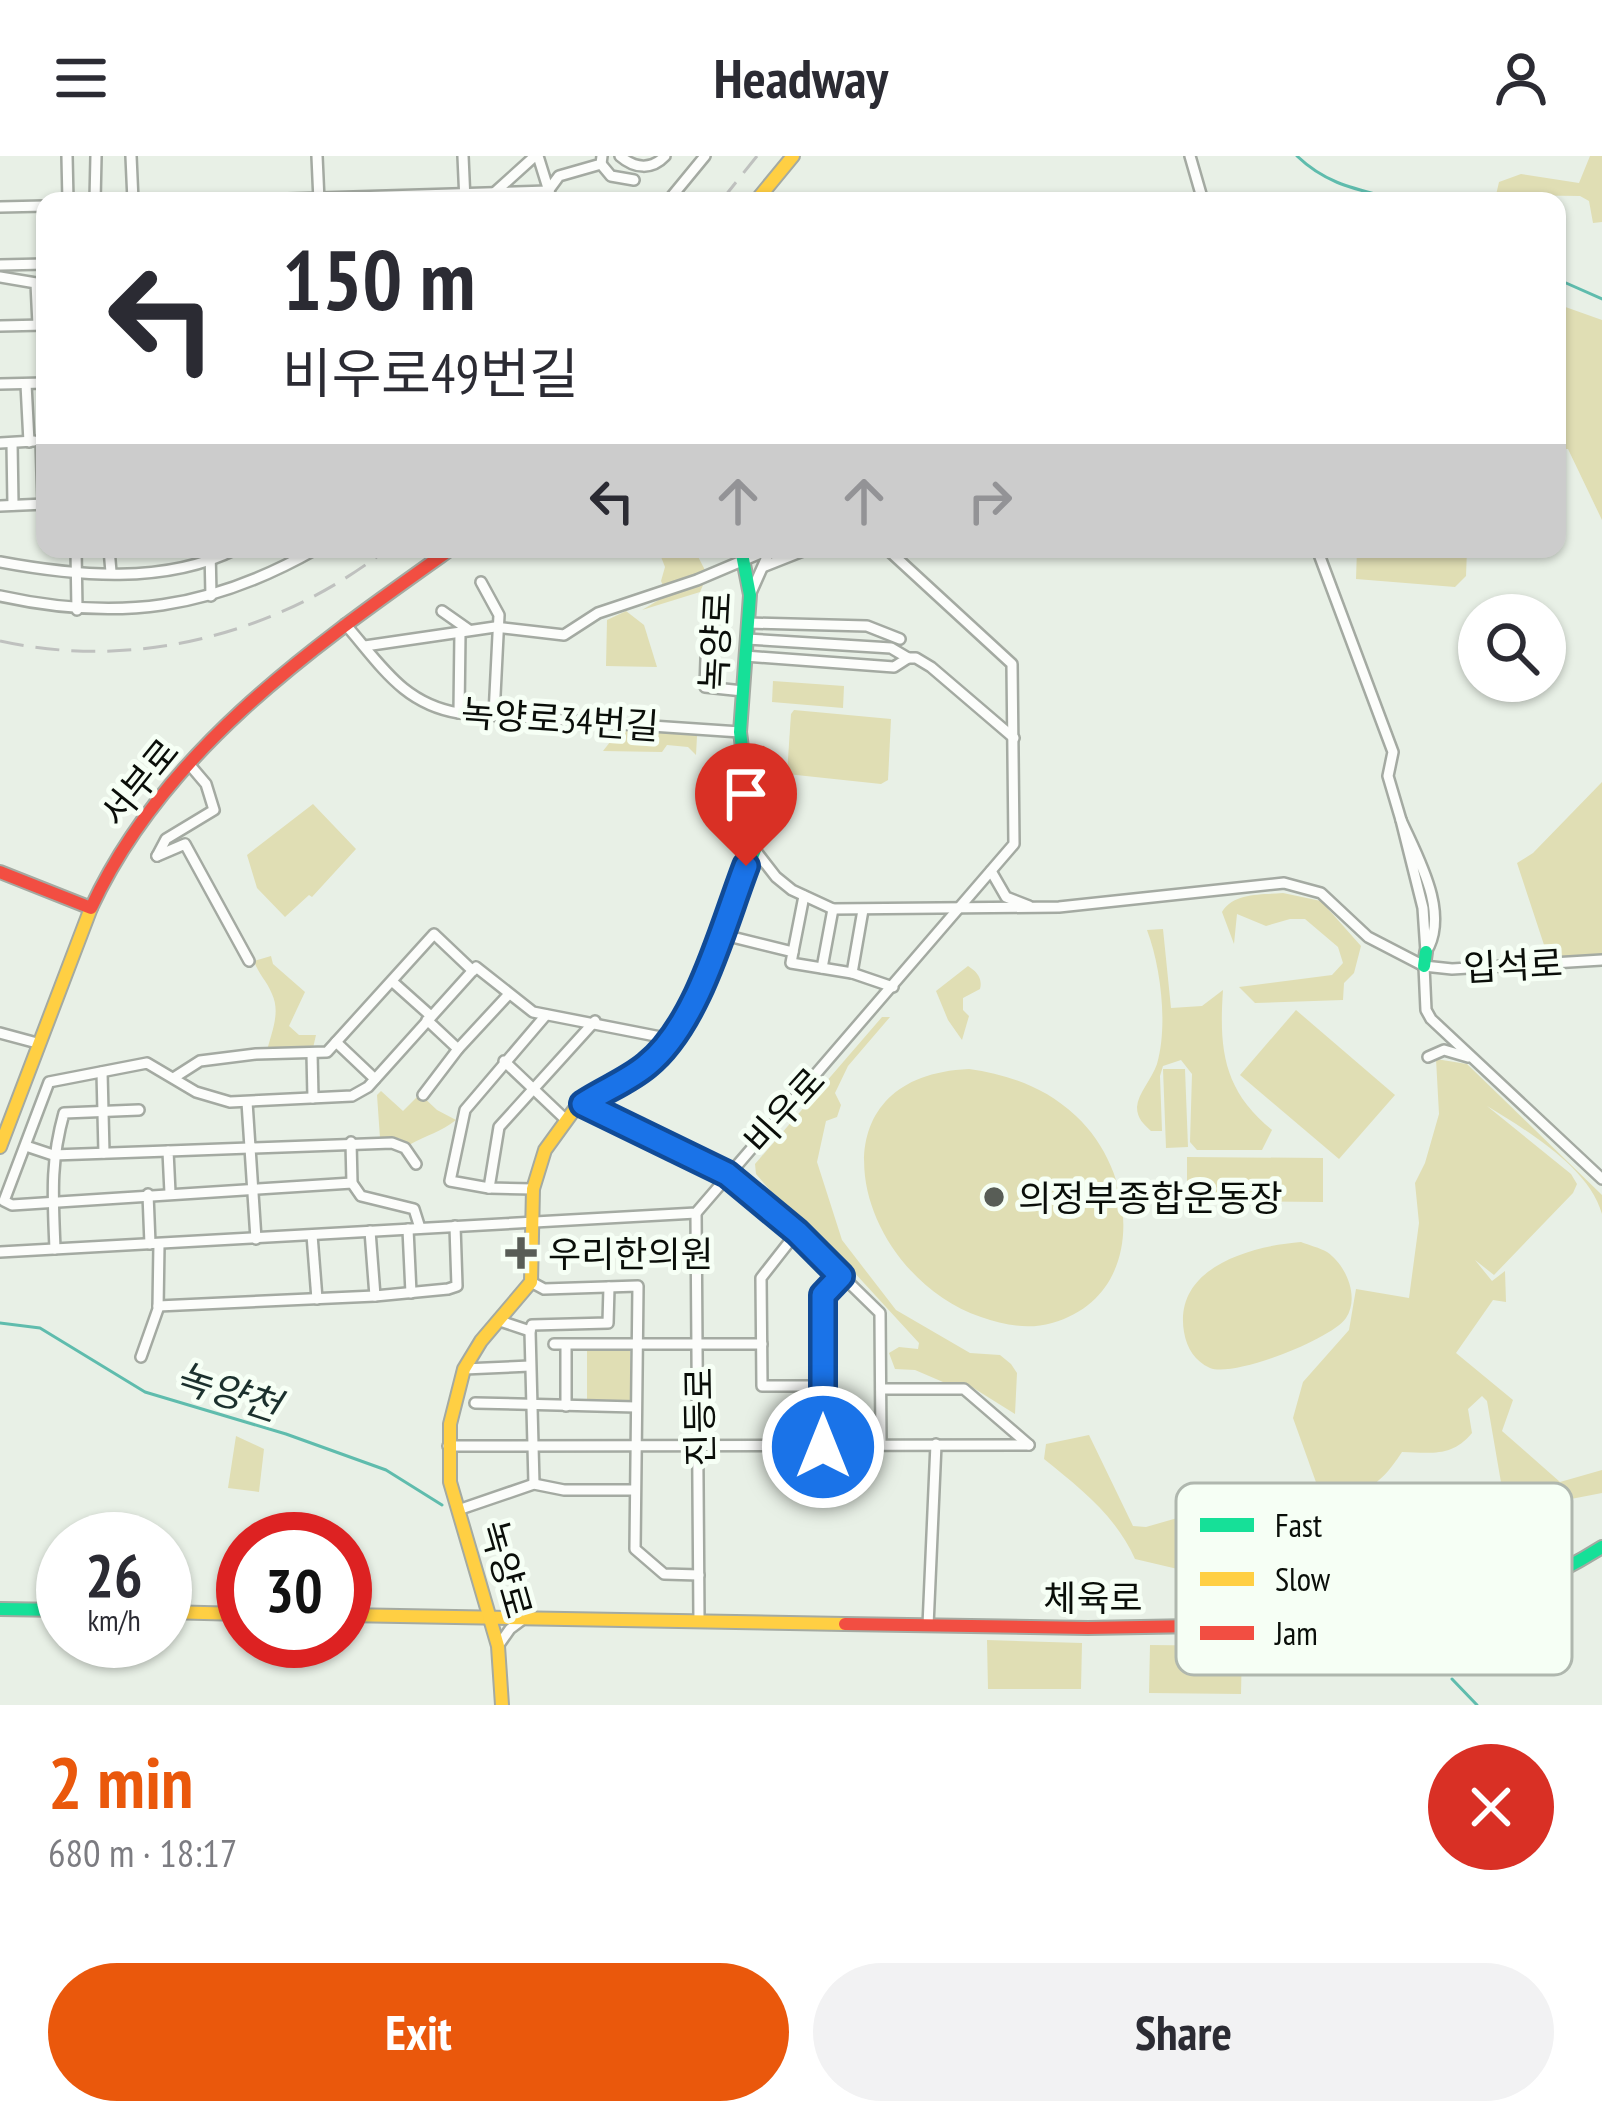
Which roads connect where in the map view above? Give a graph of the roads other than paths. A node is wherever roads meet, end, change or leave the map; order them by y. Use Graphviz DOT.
graph roads {
  1 [pos="67,156"];
  2 [pos="96,156"];
  3 [pos="131,156"];
  4 [pos="317,156"];
  5 [pos="464,156"];
  6 [pos="537,156"];
  7 [pos="620,156"];
  8 [pos="665,156"];
  9 [pos="686,156"];
  10 [pos="794,156"];
  11 [pos="1190,156"];
  12 [pos="602,160"];
  13 [pos="701,161"];
  14 [pos="634,180"];
  15 [pos="68,192"];
  16 [pos="95,192"];
  17 [pos="133,192"];
  18 [pos="319,192"];
  19 [pos="465,192"];
  20 [pos="495,192"];
  21 [pos="549,192"];
  22 [pos="552,192"];
  23 [pos="675,192"];
  24 [pos="764,192"];
  25 [pos="1200,192"];
  26 [pos="36,206"];
  27 [pos="0,207"];
  28 [pos="36,265"];
  29 [pos="0,269"];
  30 [pos="36,283"];
  31 [pos="36,325"];
  32 [pos="0,326"];
  33 [pos="36,383"];
  34 [pos="0,384"];
  35 [pos="26,384"];
  36 [pos="36,432"];
  37 [pos="36,441"];
  38 [pos="6,443"];
  39 [pos="36,504"];
  40 [pos="13,505"];
  41 [pos="0,506"];
  42 [pos="76,558"];
  43 [pos="110,558"];
  44 [pos="202,558"];
  45 [pos="210,558"];
  46 [pos="300,558"];
  47 [pos="438,558"];
  48 [pos="736,558"];
  49 [pos="744,558"];
  50 [pos="768,558"];
  51 [pos="785,558"];
  52 [pos="897,558"];
  53 [pos="1320,558"];
  54 [pos="0,562"];
  55 [pos="765,566"];
  56 [pos="111,572"];
  57 [pos="76,574"];
  58 [pos="481,582"];
  59 [pos="750,595"];
  60 [pos="0,596"];
  61 [pos="211,596"];
  62 [pos="708,605"];
  63 [pos="77,610"];
  64 [pos="442,611"];
  65 [pos="748,623"];
  66 [pos="345,624"];
  67 [pos="495,627"];
  68 [pos="464,631"];
  69 [pos="747,639"];
  70 [pos="900,640"];
  71 [pos="365,646"];
  72 [pos="746,656"];
  73 [pos="908,658"];
  74 [pos="743,691"];
  75 [pos="459,713"];
  76 [pos="494,715"];
  77 [pos="740,733"];
  78 [pos="1014,738"];
  79 [pos="189,764"];
  80 [pos="755,850"];
  81 [pos="991,871"];
  82 [pos="0,872"];
  83 [pos="804,896"];
  84 [pos="91,908"];
  85 [pos="961,908"];
  86 [pos="1034,908"];
  87 [pos="832,909"];
  88 [pos="863,910"];
  89 [pos="720,934"];
  90 [pos="793,952"];
  91 [pos="1425,959"];
  92 [pos="1602,960"];
  93 [pos="249,961"];
  94 [pos="822,968"];
  95 [pos="472,971"];
  96 [pos="852,973"];
  97 [pos="394,983"];
  98 [pos="893,987"];
  99 [pos="509,994"];
  100 [pos="546,1015"];
  101 [pos="429,1018"];
  102 [pos="595,1021"];
  103 [pos="0,1033"];
  104 [pos="670,1039"];
  105 [pos="336,1042"];
  106 [pos="37,1043"];
  107 [pos="458,1049"];
  108 [pos="312,1052"];
  109 [pos="1428,1057"];
  110 [pos="1474,1059"];
  111 [pos="504,1060"];
  112 [pos="102,1072"];
  113 [pos="175,1077"];
  114 [pos="375,1079"];
  115 [pos="534,1088"];
  116 [pos="423,1095"];
  117 [pos="17,1098"];
  118 [pos="313,1098"];
  119 [pos="247,1102"];
  120 [pos="583,1104"];
  121 [pos="104,1110"];
  122 [pos="139,1110"];
  123 [pos="565,1119"];
  124 [pos="0,1126"];
  125 [pos="351,1142"];
  126 [pos="26,1146"];
  127 [pos="0,1147"];
  128 [pos="250,1147"];
  129 [pos="168,1151"];
  130 [pos="104,1153"];
  131 [pos="52,1155"];
  132 [pos="416,1164"];
  133 [pos="727,1174"];
  134 [pos="1602,1179"];
  135 [pos="352,1183"];
  136 [pos="251,1188"];
  137 [pos="489,1188"];
  138 [pos="533,1190"];
  139 [pos="170,1193"];
  140 [pos="148,1195"];
  141 [pos="51,1201"];
  142 [pos="696,1213"];
  143 [pos="532,1222"];
  144 [pos="454,1226"];
  145 [pos="414,1228"];
  146 [pos="370,1231"];
  147 [pos="797,1232"];
  148 [pos="312,1235"];
  149 [pos="256,1239"];
  150 [pos="155,1244"];
  151 [pos="56,1249"];
  152 [pos="0,1252"];
  153 [pos="841,1276"];
  154 [pos="531,1282"];
  155 [pos="609,1287"];
  156 [pos="411,1293"];
  157 [pos="375,1296"];
  158 [pos="317,1299"];
  159 [pos="158,1304"];
  160 [pos="500,1321"];
  161 [pos="530,1331"];
  162 [pos="636,1343"];
  163 [pos="698,1345"];
  164 [pos="762,1345"];
  165 [pos="141,1357"];
  166 [pos="530,1366"];
  167 [pos="464,1369"];
  168 [pos="824,1386"];
  169 [pos="880,1390"];
  170 [pos="475,1403"];
  171 [pos="532,1405"];
  172 [pos="566,1406"];
  173 [pos="636,1407"];
  174 [pos="534,1444"];
  175 [pos="937,1444"];
  176 [pos="636,1445"];
  177 [pos="881,1445"];
  178 [pos="448,1446"];
  179 [pos="700,1446"];
  180 [pos="823,1447"];
  181 [pos="534,1484"];
  182 [pos="635,1490"];
  183 [pos="458,1510"];
  184 [pos="1602,1547"];
  185 [pos="1572,1566"];
  186 [pos="699,1575"];
  187 [pos="0,1609"];
  188 [pos="36,1610"];
  189 [pos="372,1615"];
  190 [pos="488,1616"];
  191 [pos="531,1616"];
  192 [pos="699,1620"];
  193 [pos="928,1626"];
  194 [pos="1176,1628"];
  195 [pos="498,1646"];
  196 [pos="502,1705"];
  1 -- 15 [label="street"];
  2 -- 16 [label="street"];
  3 -- 17 [label="street"];
  4 -- 18 [label="street"];
  5 -- 19 [label="street"];
  6 -- 20 [label="street"];
  6 -- 21 [label="street"];
  7 -- 8 [label="street"];
  9 -- 13 [label="street"];
  10 -- 24 [label="street"];
  11 -- 25 [label="street"];
  12 -- 14 [label="street"];
  12 -- 22 [label="street"];
  13 -- 23 [label="street"];
  26 -- 27 [label="street"];
  28 -- 29 [label="street"];
  29 -- 30 [label="street"];
  31 -- 32 [label="street"];
  33 -- 35 [label="street"];
  34 -- 35 [label="street"];
  35 -- 36 [label="street"];
  37 -- 38 [label="street"];
  38 -- 40 [label="street"];
  39 -- 40 [label="street"];
  40 -- 41 [label="street"];
  42 -- 57 [label="street"];
  43 -- 56 [label="street"];
  44 -- 56 [label="street"];
  45 -- 61 [label="street"];
  46 -- 61 [label="street"];
  47 -- 66 [label="street, 서부로"];
  48 -- 67 [label="street"];
  49 -- 59 [label="street, 녹양로"];
  50 -- 55 [label="street"];
  51 -- 55 [label="street"];
  52 -- 78 [label="street"];
  53 -- 91 [label="street"];
  54 -- 57 [label="street"];
  55 -- 59 [label="street"];
  56 -- 57 [label="street"];
  57 -- 63 [label="street"];
  58 -- 67 [label="street"];
  59 -- 65 [label="street, 녹양로"];
  60 -- 63 [label="street"];
  61 -- 63 [label="street"];
  62 -- 74 [label="street"];
  64 -- 68 [label="street"];
  65 -- 69 [label="street, 녹양로"];
  65 -- 70 [label="street"];
  66 -- 71 [label="street, 녹양로34번길"];
  66 -- 79 [label="street, 서부로"];
  67 -- 68 [label="street"];
  67 -- 76 [label="street"];
  68 -- 71 [label="street"];
  68 -- 75 [label="street"];
  69 -- 72 [label="street, 녹양로"];
  69 -- 73 [label="street"];
  71 -- 75 [label="street, 녹양로34번길"];
  72 -- 73 [label="street"];
  72 -- 74 [label="street, 녹양로"];
  73 -- 78 [label="street"];
  74 -- 77 [label="street, 녹양로"];
  75 -- 76 [label="street, 녹양로34번길"];
  76 -- 77 [label="street, 녹양로34번길"];
  77 -- 80 [label="street, 녹양로"];
  78 -- 81 [label="street"];
  79 -- 84 [label="street, 서부로"];
  79 -- 93 [label="street"];
  80 -- 83 [label="street"];
  80 -- 89 [label="street"];
  81 -- 85 [label="street"];
  81 -- 86 [label="street"];
  82 -- 84 [label="street"];
  83 -- 87 [label="street"];
  83 -- 90 [label="street"];
  84 -- 106 [label="street, 서부로"];
  85 -- 86 [label="street"];
  85 -- 88 [label="street"];
  85 -- 98 [label="street, 비우로"];
  86 -- 91 [label="street"];
  87 -- 88 [label="street"];
  87 -- 94 [label="street"];
  88 -- 96 [label="street"];
  89 -- 90 [label="street"];
  89 -- 104 [label="street"];
  90 -- 94 [label="street"];
  91 -- 92 [label="street, 입석로"];
  91 -- 110 [label="street"];
  94 -- 96 [label="street"];
  95 -- 97 [label="street"];
  95 -- 99 [label="street"];
  95 -- 101 [label="street"];
  96 -- 98 [label="street"];
  97 -- 101 [label="street"];
  97 -- 105 [label="street"];
  98 -- 133 [label="street, 비우로"];
  99 -- 100 [label="street"];
  99 -- 107 [label="street"];
  100 -- 102 [label="street"];
  100 -- 111 [label="street"];
  101 -- 107 [label="street"];
  101 -- 114 [label="street"];
  102 -- 104 [label="street"];
  102 -- 115 [label="street"];
  103 -- 106 [label="street"];
  104 -- 120 [label="street"];
  105 -- 108 [label="street"];
  105 -- 114 [label="street"];
  106 -- 117 [label="street, 서부로"];
  107 -- 116 [label="street"];
  108 -- 113 [label="street"];
  108 -- 118 [label="street"];
  109 -- 110 [label="street"];
  110 -- 134 [label="street"];
  111 -- 115 [label="street"];
  111 -- 137 [label="street"];
  112 -- 113 [label="street"];
  112 -- 121 [label="street"];
  112 -- 126 [label="street"];
  113 -- 119 [label="street"];
  114 -- 118 [label="street"];
  115 -- 123 [label="street"];
  115 -- 137 [label="street"];
  117 -- 124 [label="street"];
  117 -- 127 [label="street, 서부로"];
  118 -- 119 [label="street"];
  119 -- 128 [label="street"];
  120 -- 123 [label="street"];
  120 -- 133 [label="street"];
  121 -- 122 [label="street"];
  121 -- 130 [label="street"];
  121 -- 131 [label="street"];
  123 -- 138 [label="street"];
  125 -- 128 [label="street"];
  125 -- 132 [label="street"];
  125 -- 135 [label="street"];
  126 -- 131 [label="street"];
  126 -- 141 [label="street"];
  128 -- 129 [label="street"];
  128 -- 136 [label="street"];
  129 -- 130 [label="street"];
  129 -- 139 [label="street"];
  130 -- 131 [label="street"];
  131 -- 141 [label="street"];
  133 -- 142 [label="street, 비우로"];
  133 -- 147 [label="street"];
  135 -- 136 [label="street"];
  135 -- 145 [label="street"];
  136 -- 139 [label="street"];
  136 -- 149 [label="street"];
  137 -- 138 [label="street"];
  138 -- 143 [label="street"];
  139 -- 140 [label="street"];
  140 -- 141 [label="street"];
  140 -- 150 [label="street"];
  141 -- 151 [label="street"];
  142 -- 143 [label="street"];
  142 -- 163 [label="street, 진등로"];
  143 -- 144 [label="street"];
  143 -- 154 [label="street"];
  144 -- 145 [label="street"];
  144 -- 156 [label="street"];
  145 -- 146 [label="street"];
  145 -- 156 [label="street"];
  146 -- 148 [label="street"];
  146 -- 157 [label="street"];
  147 -- 153 [label="street"];
  147 -- 164 [label="street"];
  148 -- 149 [label="street"];
  148 -- 158 [label="street"];
  149 -- 150 [label="street"];
  150 -- 151 [label="street"];
  150 -- 159 [label="street"];
  151 -- 152 [label="street"];
  153 -- 168 [label="street"];
  153 -- 169 [label="street"];
  154 -- 155 [label="street"];
  154 -- 160 [label="street, 녹양로"];
  155 -- 161 [label="street"];
  155 -- 162 [label="street"];
  156 -- 157 [label="street"];
  157 -- 158 [label="street"];
  158 -- 159 [label="street"];
  159 -- 165 [label="street"];
  160 -- 161 [label="street"];
  160 -- 167 [label="street, 녹양로"];
  161 -- 166 [label="street"];
  162 -- 163 [label="street"];
  162 -- 172 [label="street"];
  162 -- 173 [label="street"];
  163 -- 164 [label="street"];
  163 -- 179 [label="street, 진등로"];
  164 -- 168 [label="street"];
  166 -- 167 [label="street"];
  166 -- 171 [label="street"];
  167 -- 178 [label="street, 녹양로"];
  168 -- 180 [label="street"];
  169 -- 175 [label="street"];
  169 -- 177 [label="street"];
  170 -- 171 [label="street"];
  171 -- 172 [label="street"];
  171 -- 174 [label="street"];
  172 -- 173 [label="street"];
  173 -- 176 [label="street"];
  174 -- 176 [label="street"];
  174 -- 178 [label="street"];
  174 -- 181 [label="street"];
  175 -- 177 [label="street"];
  175 -- 193 [label="street"];
  176 -- 179 [label="street"];
  176 -- 182 [label="street"];
  177 -- 180 [label="street"];
  178 -- 183 [label="street, 녹양로"];
  179 -- 180 [label="street"];
  179 -- 186 [label="street, 진등로"];
  181 -- 182 [label="street"];
  181 -- 183 [label="street"];
  182 -- 186 [label="street"];
  183 -- 190 [label="street, 녹양로"];
  184 -- 185 [label="street, 체육로"];
  186 -- 192 [label="street, 진등로"];
  187 -- 188 [label="street"];
  189 -- 190 [label="street, 체육로"];
  190 -- 191 [label="street, 체육로"];
  190 -- 195 [label="street, 녹양로"];
  191 -- 192 [label="street, 체육로"];
  191 -- 195 [label="street"];
  192 -- 193 [label="street, 체육로"];
  193 -- 194 [label="street, 체육로"];
  195 -- 196 [label="street, 녹양로"];
}
